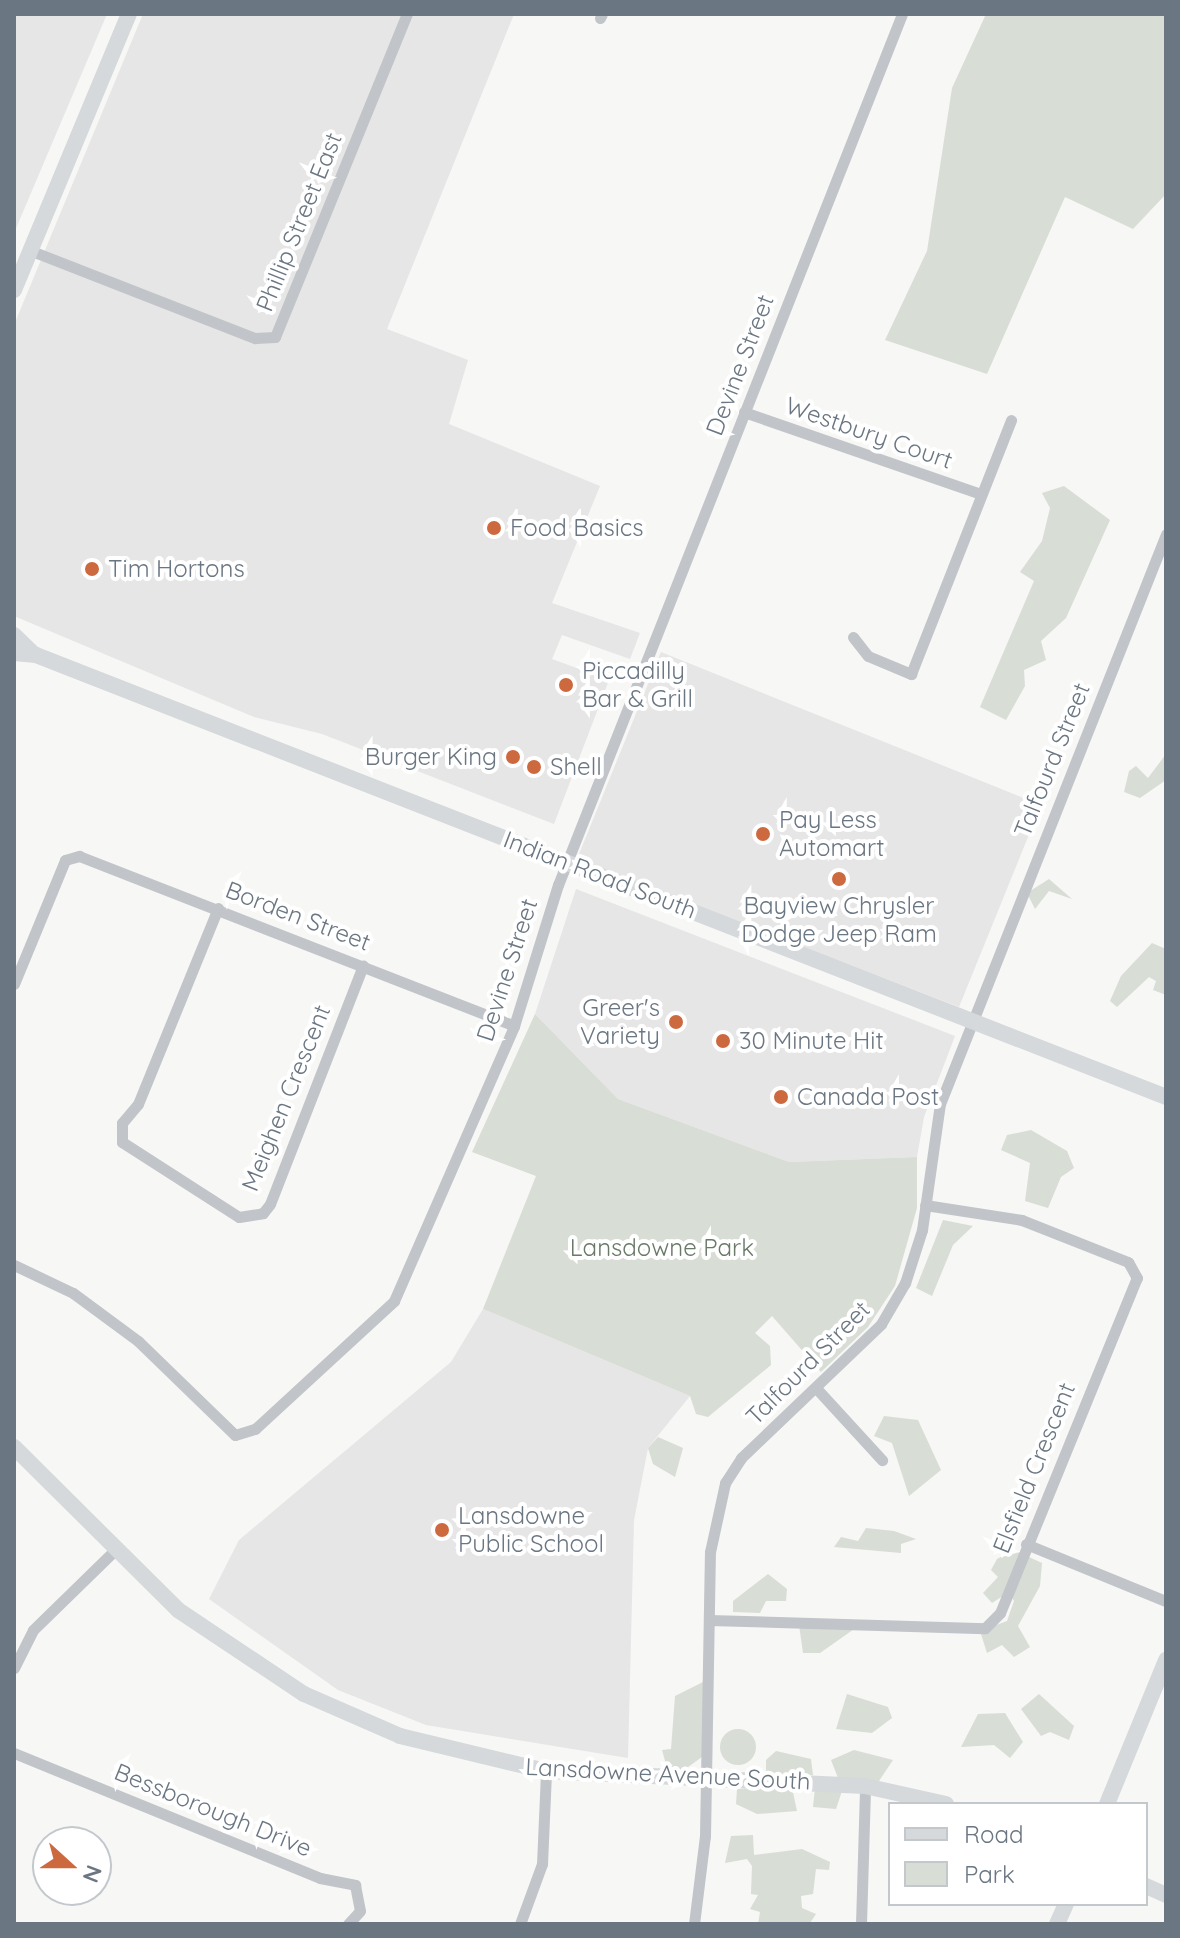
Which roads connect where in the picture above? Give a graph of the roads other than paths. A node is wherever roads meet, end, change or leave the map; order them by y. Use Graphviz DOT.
graph roads {
  1 [pos="129,14"];
  2 [pos="407,14"];
  3 [pos="902,14"];
  4 [pos="29,250"];
  5 [pos="14,290"];
  6 [pos="744,412"];
  7 [pos="1011,420"];
  8 [pos="981,494"];
  9 [pos="1166,534"];
  10 [pos="14,635"];
  11 [pos="853,637"];
  12 [pos="14,653"];
  13 [pos="34,654"];
  14 [pos="567,862"];
  15 [pos="218,908"];
  16 [pos="363,965"];
  17 [pos="14,984"];
  18 [pos="971,1021"];
  19 [pos="514,1026"];
  20 [pos="1166,1097"];
  21 [pos="925,1205"];
  22 [pos="14,1265"];
  23 [pos="816,1388"];
  24 [pos="14,1447"];
  25 [pos="882,1460"];
  26 [pos="1026,1544"];
  27 [pos="116,1549"];
  28 [pos="1166,1601"];
  29 [pos="709,1620"];
  30 [pos="1166,1660"];
  31 [pos="14,1668"];
  32 [pos="14,1753"];
  33 [pos="546,1771"];
  34 [pos="706,1779"];
  35 [pos="865,1786"];
  36 [pos="937,1802"];
  37 [pos="1108,1802"];
  38 [pos="348,1924"];
  39 [pos="520,1924"];
  40 [pos="694,1924"];
  41 [pos="861,1924"];
  1 -- 4 [label="main road"];
  2 -- 4 [label="street, Phillip Street East"];
  3 -- 6 [label="street, Devine Street"];
  4 -- 5 [label="main road"];
  6 -- 8 [label="street, Westbury Court"];
  6 -- 14 [label="street, Devine Street"];
  7 -- 8 [label="street"];
  8 -- 11 [label="street"];
  9 -- 18 [label="street, Talfourd Street"];
  10 -- 13 [label="main road, Indian Road South"];
  12 -- 13 [label="main road, Indian Road South"];
  13 -- 14 [label="main road, Indian Road South"];
  14 -- 18 [label="main road, Indian Road South"];
  14 -- 19 [label="street, Devine Street"];
  15 -- 16 [label="street, Borden Street"];
  15 -- 16 [label="street, Meighen Crescent"];
  15 -- 17 [label="street, Borden Street"];
  16 -- 19 [label="street, Borden Street"];
  18 -- 20 [label="main road, Indian Road South"];
  18 -- 21 [label="street, Talfourd Street"];
  19 -- 22 [label="street, Devine Street"];
  21 -- 23 [label="street, Talfourd Street"];
  21 -- 26 [label="street, Elsfield Crescent"];
  23 -- 25 [label="street"];
  23 -- 29 [label="street, Talfourd Street"];
  24 -- 27 [label="main road, Lansdowne Avenue South"];
  26 -- 28 [label="street"];
  26 -- 29 [label="street, Elsfield Crescent"];
  27 -- 31 [label="street"];
  27 -- 33 [label="main road, Lansdowne Avenue South"];
  29 -- 34 [label="street, Talfourd Street"];
  30 -- 37 [label="main road"];
  32 -- 38 [label="street, Bessborough Drive"];
  33 -- 34 [label="main road, Lansdowne Avenue South"];
  33 -- 39 [label="street"];
  34 -- 35 [label="main road, Lansdowne Avenue South"];
  34 -- 40 [label="street, Talfourd Street"];
  35 -- 36 [label="main road, Lansdowne Avenue South"];
  35 -- 41 [label="street"];
}
